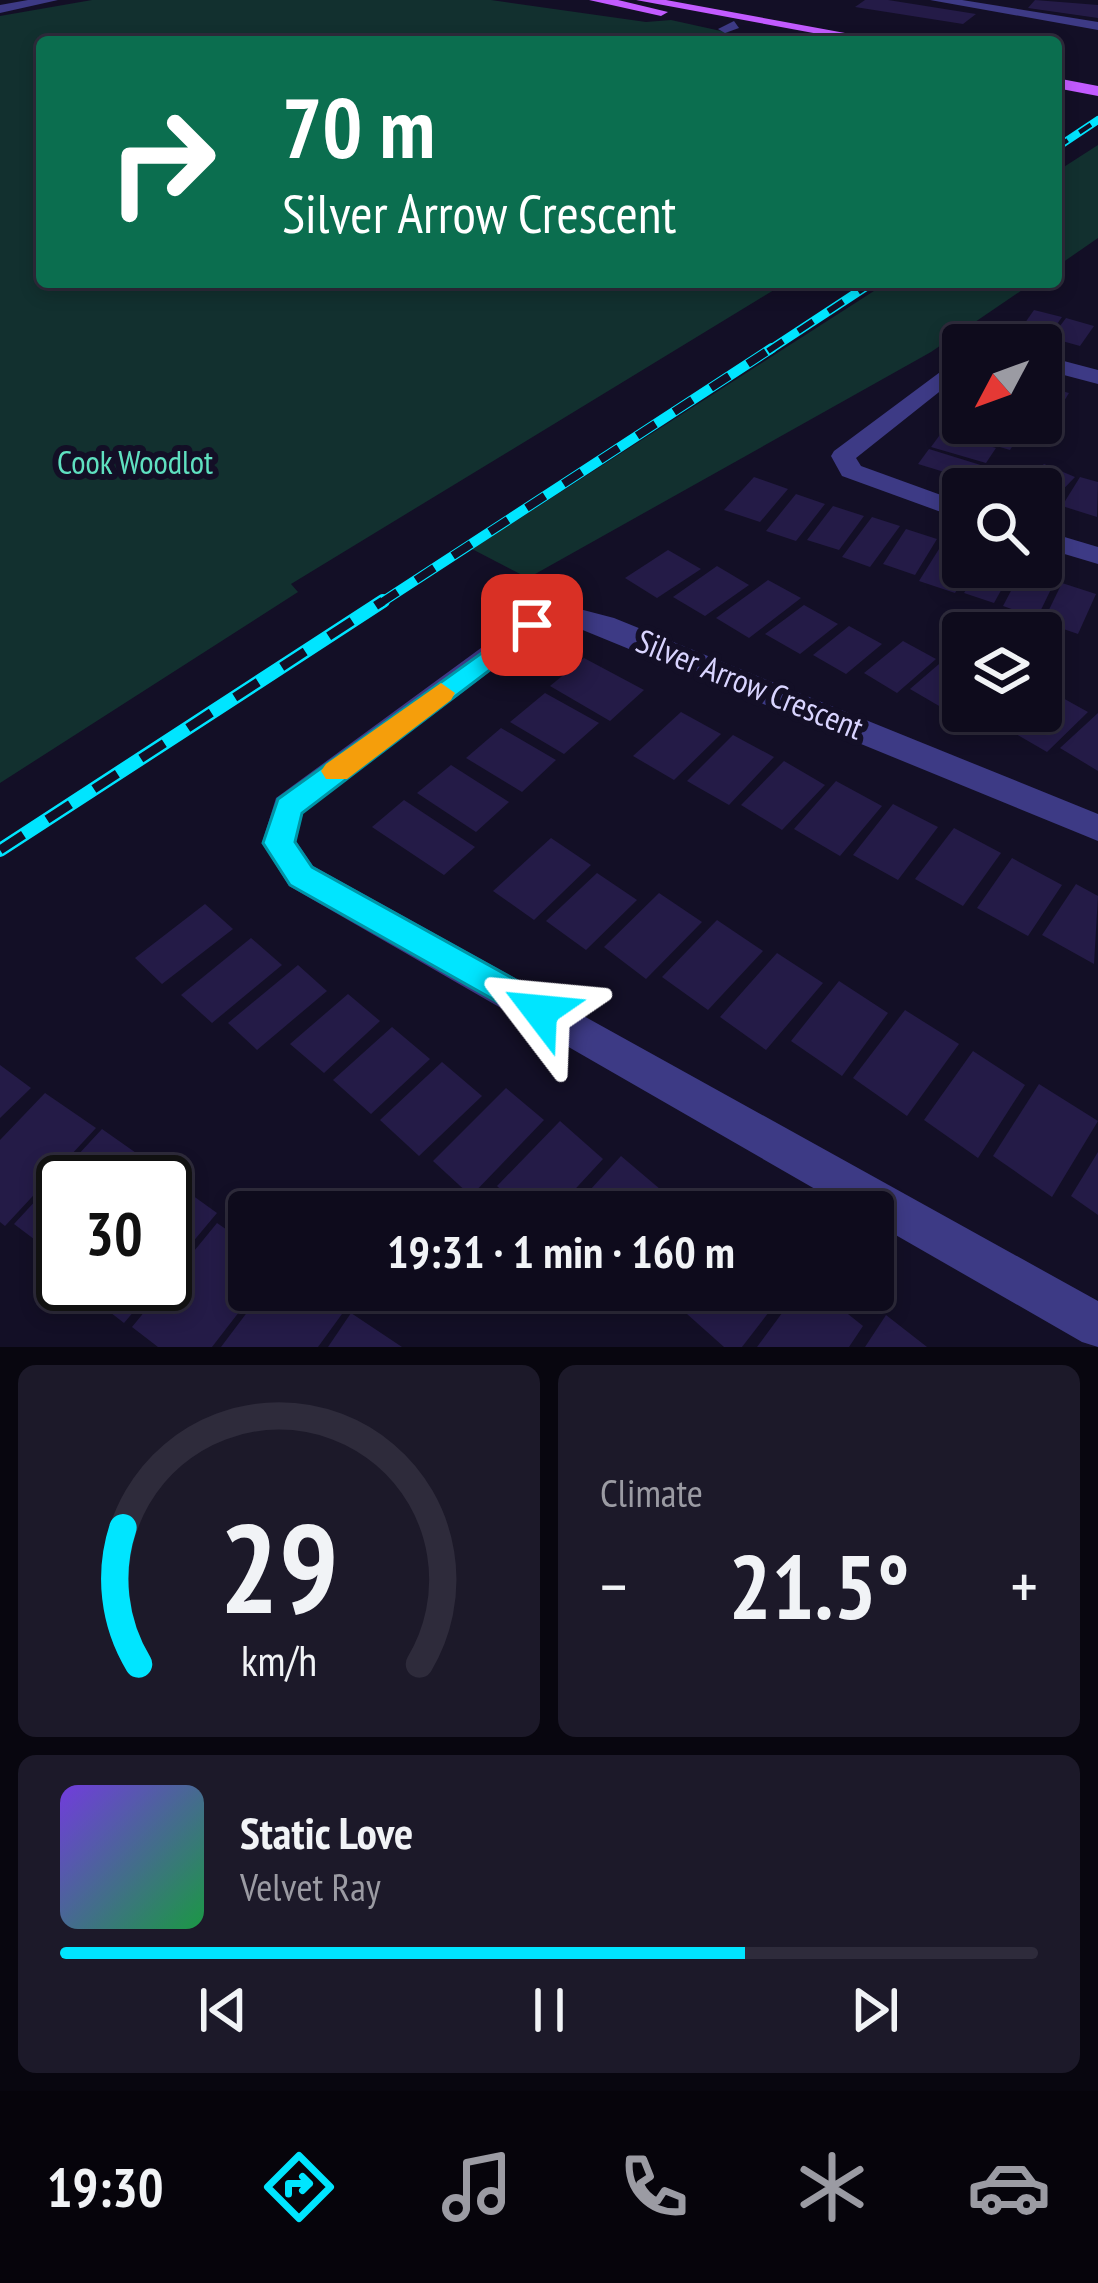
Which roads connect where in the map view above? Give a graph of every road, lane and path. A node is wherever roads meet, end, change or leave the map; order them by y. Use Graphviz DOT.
graph roads {
  1 [pos="51,0"];
  2 [pos="596,0"];
  3 [pos="643,0"];
  4 [pos="937,0"];
  5 [pos="0,9"];
  6 [pos="1098,26"];
  7 [pos="788,36"];
  8 [pos="852,36"];
  9 [pos="1062,71"];
  10 [pos="1098,78"];
  11 [pos="1062,84"];
  12 [pos="1098,91"];
  13 [pos="1062,368"];
  14 [pos="1098,377"];
  15 [pos="942,378"];
  16 [pos="942,504"];
  17 [pos="1062,545"];
  18 [pos="1098,556"];
  19 [pos="1098,828"];
  20 [pos="1098,1326"];
  1 -- 5 [label="street"];
  2 -- 7 [label="main road"];
  3 -- 8 [label="main road"];
  4 -- 6 [label="street"];
  9 -- 10 [label="main road"];
  11 -- 12 [label="main road"];
  13 -- 14 [label="street"];
  15 -- 16 [label="street"];
  17 -- 18 [label="street"];
  19 -- 20 [label="street, Silver Arrow Crescent"];
}
